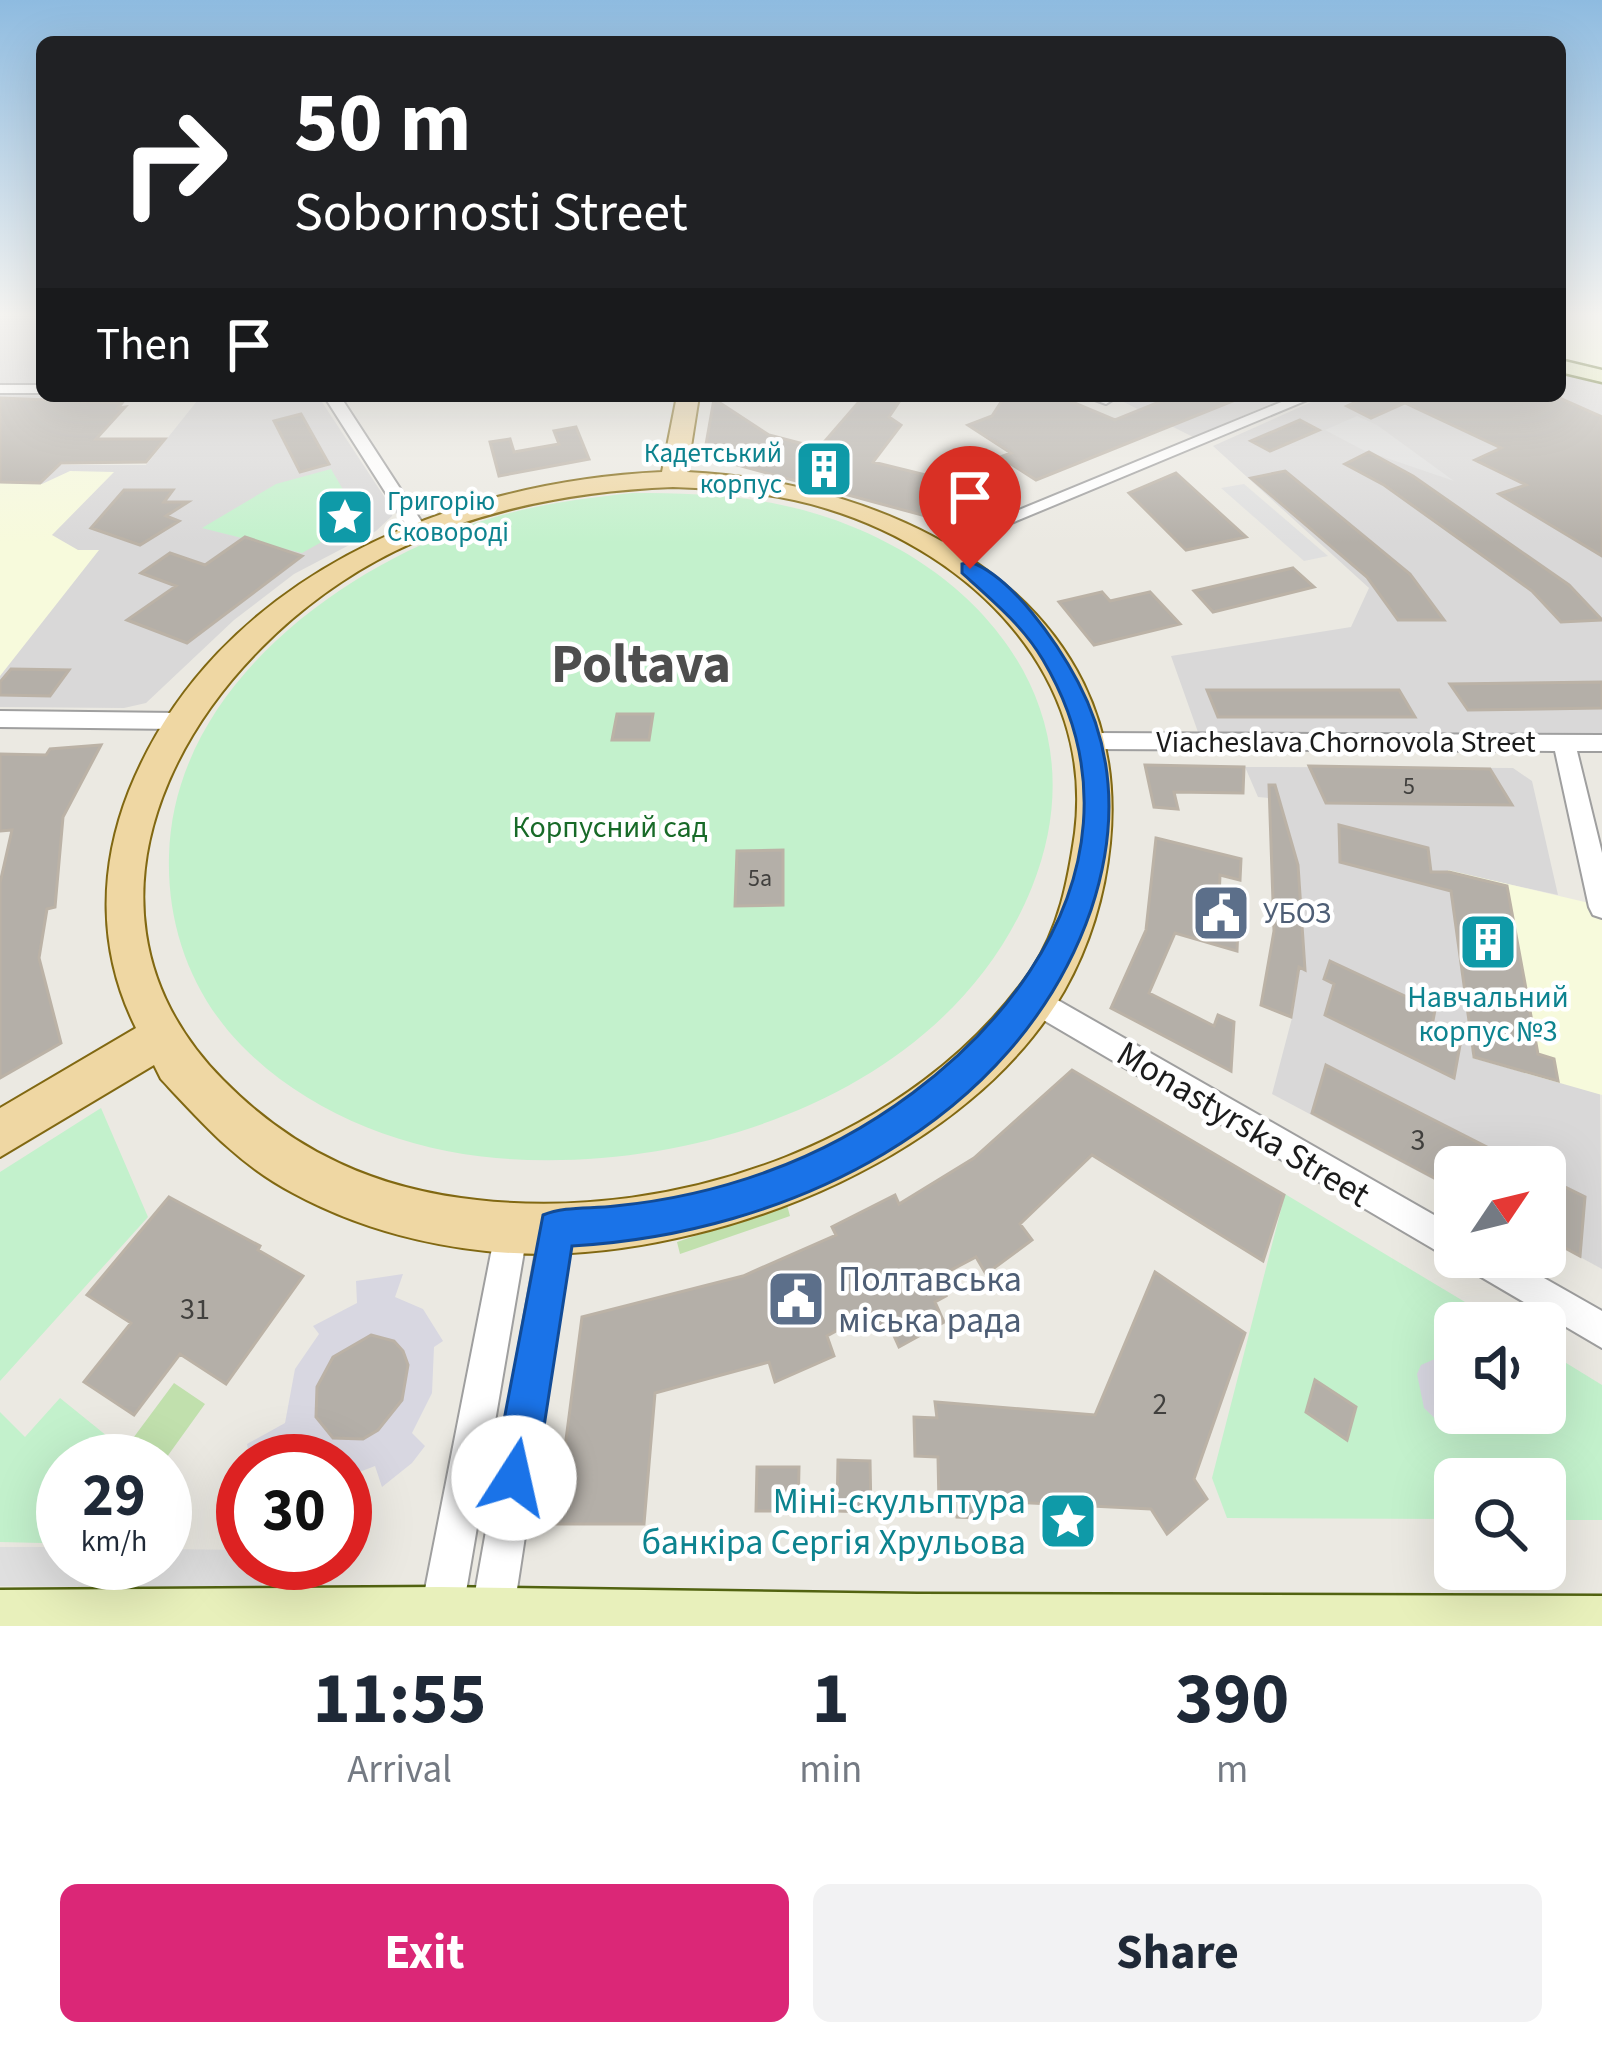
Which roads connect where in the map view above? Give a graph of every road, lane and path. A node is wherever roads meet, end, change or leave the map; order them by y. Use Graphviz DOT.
graph roads {
  1 [pos="336,402"];
  2 [pos="687,402"];
  3 [pos="1294,402"];
  4 [pos="673,479"];
  5 [pos="418,530"];
  6 [pos="938,547"];
  7 [pos="0,719"];
  8 [pos="178,721"];
  9 [pos="1090,741"];
  10 [pos="1564,742"];
  11 [pos="1602,743"];
  12 [pos="1602,907"];
  13 [pos="1033,999"];
  14 [pos="158,1039"];
  15 [pos="0,1134"];
  16 [pos="534,1228"];
  17 [pos="1434,1234"];
  18 [pos="1511,1278"];
  19 [pos="1602,1330"];
  20 [pos="466,1615"];
  21 [pos="6,1621"];
  22 [pos="1602,1624"];
  1 -- 5 [label="street"];
  2 -- 4 [label="main road"];
  3 -- 6 [label="street"];
  4 -- 5 [label="main road"];
  4 -- 6 [label="main road"];
  5 -- 8 [label="main road"];
  6 -- 9 [label="main road"];
  7 -- 8 [label="street"];
  8 -- 14 [label="main road"];
  9 -- 10 [label="street, Viacheslava Chornovola Street"];
  9 -- 13 [label="main road"];
  10 -- 11 [label="street, Viacheslava Chornovola Street"];
  10 -- 12 [label="street"];
  13 -- 16 [label="main road"];
  13 -- 17 [label="street, Monastyrska Street"];
  14 -- 15 [label="main road"];
  14 -- 16 [label="main road"];
  16 -- 20 [label="street"];
  16 -- 20 [label="street"];
  18 -- 19 [label="street"];
  20 -- 21 [label="main road"];
  20 -- 22 [label="main road"];
}
